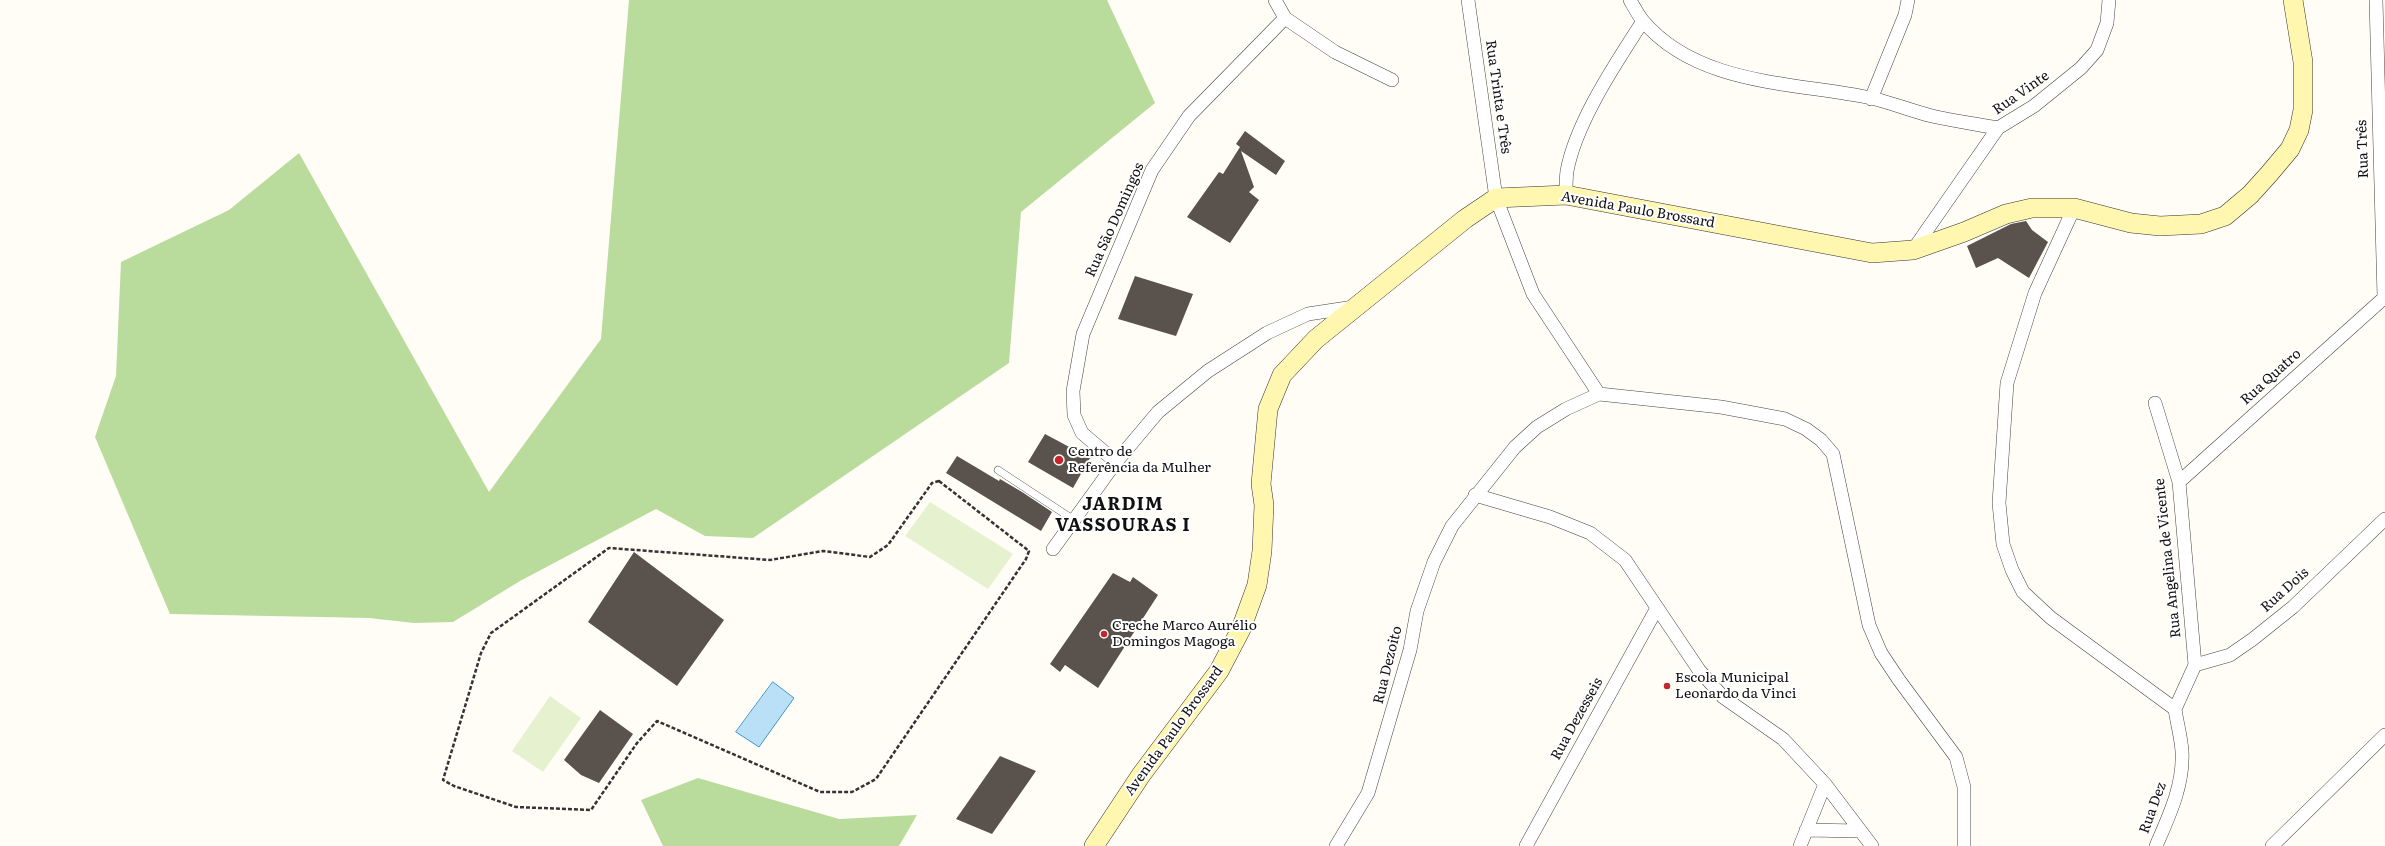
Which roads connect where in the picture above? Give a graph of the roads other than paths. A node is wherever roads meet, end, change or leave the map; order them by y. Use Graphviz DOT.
graph roads {
  1 [pos="1275,0"];
  2 [pos="1468,0"];
  3 [pos="1630,0"];
  4 [pos="1908,0"];
  5 [pos="2109,0"];
  6 [pos="2293,0"];
  7 [pos="2376,0"];
  8 [pos="1285,18"];
  9 [pos="1643,21"];
  10 [pos="1392,80"];
  11 [pos="1871,98"];
  12 [pos="1998,128"];
  13 [pos="1566,195"];
  14 [pos="1496,198"];
  15 [pos="2074,208"];
  16 [pos="1913,250"];
  17 [pos="2385,297"];
  18 [pos="1355,307"];
  19 [pos="1599,394"];
  20 [pos="2155,403"];
  21 [pos="1116,462"];
  22 [pos="998,470"];
  23 [pos="2179,482"];
  24 [pos="1475,494"];
  25 [pos="2385,519"];
  26 [pos="1074,520"];
  27 [pos="1053,549"];
  28 [pos="1657,608"];
  29 [pos="2195,665"];
  30 [pos="2175,709"];
  31 [pos="2385,734"];
  32 [pos="1825,784"];
  33 [pos="1806,830"];
  34 [pos="1859,831"];
  35 [pos="1094,846"];
  36 [pos="1336,846"];
  37 [pos="1526,846"];
  38 [pos="1800,846"];
  39 [pos="1872,846"];
  40 [pos="1964,846"];
  41 [pos="2156,846"];
  42 [pos="2272,846"];
  1 -- 8 [label="street"];
  2 -- 14 [label="street, Rua Trinta e Três"];
  3 -- 9 [label="street"];
  4 -- 11 [label="street"];
  5 -- 12 [label="street, Rua Vinte"];
  6 -- 15 [label="main road, Avenida Paulo Brossard"];
  7 -- 17 [label="street, Rua Três"];
  8 -- 10 [label="street"];
  8 -- 21 [label="street, Rua São Domingos"];
  9 -- 11 [label="street"];
  9 -- 13 [label="street"];
  11 -- 12 [label="street"];
  12 -- 16 [label="street, Rua Vinte"];
  13 -- 14 [label="main road, Avenida Paulo Brossard"];
  13 -- 16 [label="main road, Avenida Paulo Brossard"];
  14 -- 18 [label="main road, Avenida Paulo Brossard"];
  14 -- 19 [label="street, Rua Trinta e Três"];
  15 -- 16 [label="main road, Avenida Paulo Brossard"];
  15 -- 30 [label="street"];
  17 -- 23 [label="street, Rua Quatro"];
  18 -- 21 [label="street"];
  18 -- 35 [label="main road, Avenida Paulo Brossard"];
  19 -- 24 [label="street, Rua Dezoito"];
  19 -- 40 [label="street"];
  20 -- 23 [label="street, Rua Angelina de Vicente"];
  21 -- 26 [label="street"];
  22 -- 26 [label="lane"];
  23 -- 29 [label="street, Rua Angelina de Vicente"];
  24 -- 28 [label="street"];
  24 -- 36 [label="street, Rua Dezoito"];
  25 -- 29 [label="street, Rua Dois"];
  26 -- 27 [label="street"];
  28 -- 32 [label="street"];
  28 -- 37 [label="street, Rua Dezesseis"];
  29 -- 30 [label="street, Rua Angelina de Vicente"];
  30 -- 41 [label="street, Rua Dez"];
  31 -- 42 [label="street"];
  32 -- 33 [label="street"];
  32 -- 34 [label="street"];
  33 -- 34 [label="street"];
  33 -- 38 [label="street"];
  34 -- 39 [label="street"];
}
